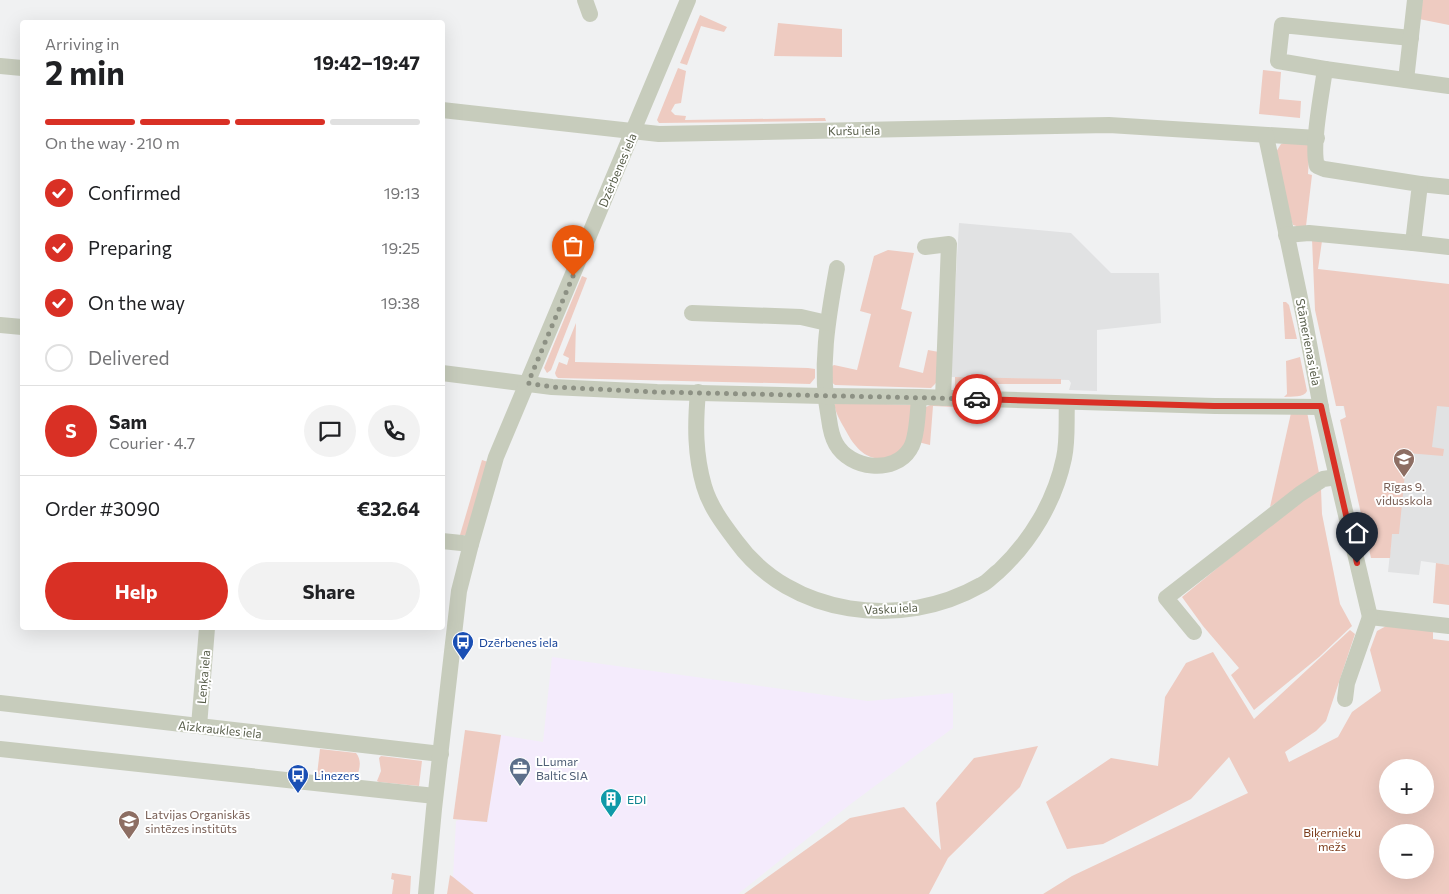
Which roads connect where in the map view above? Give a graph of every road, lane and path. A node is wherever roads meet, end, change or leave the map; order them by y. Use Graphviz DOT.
graph roads {
  1 [pos="688,0"];
  2 [pos="1415,0"];
  3 [pos="1412,38"];
  4 [pos="0,66"];
  5 [pos="20,68"];
  6 [pos="1325,69"];
  7 [pos="1406,80"];
  8 [pos="1449,86"];
  9 [pos="445,110"];
  10 [pos="633,132"];
  11 [pos="1266,136"];
  12 [pos="1317,138"];
  13 [pos="1420,184"];
  14 [pos="1449,187"];
  15 [pos="1286,235"];
  16 [pos="1413,243"];
  17 [pos="925,247"];
  18 [pos="1449,247"];
  19 [pos="837,268"];
  20 [pos="692,313"];
  21 [pos="827,323"];
  22 [pos="0,325"];
  23 [pos="20,327"];
  24 [pos="445,373"];
  25 [pos="528,383"];
  26 [pos="698,392"];
  27 [pos="824,396"];
  28 [pos="919,397"];
  29 [pos="943,398"];
  30 [pos="1067,402"];
  31 [pos="1321,406"];
  32 [pos="1337,478"];
  33 [pos="445,541"];
  34 [pos="471,544"];
  35 [pos="1370,617"];
  36 [pos="1449,626"];
  37 [pos="207,630"];
  38 [pos="1194,632"];
  39 [pos="1345,699"];
  40 [pos="0,703"];
  41 [pos="199,726"];
  42 [pos="0,748"];
  43 [pos="441,754"];
  44 [pos="435,796"];
  45 [pos="426,894"];
  1 -- 10 [label="street, Dzērbenes iela"];
  2 -- 3 [label="street"];
  3 -- 6 [label="street"];
  3 -- 7 [label="street"];
  4 -- 5 [label="street"];
  6 -- 7 [label="street"];
  6 -- 12 [label="street"];
  7 -- 8 [label="street"];
  9 -- 10 [label="street, Kuršu iela"];
  10 -- 11 [label="street, Kuršu iela"];
  10 -- 25 [label="street, Dzērbenes iela"];
  11 -- 12 [label="street, Kuršu iela"];
  11 -- 15 [label="street, Stāmerienas iela"];
  12 -- 13 [label="street"];
  13 -- 14 [label="street"];
  13 -- 16 [label="street"];
  15 -- 16 [label="street"];
  15 -- 31 [label="street, Stāmerienas iela"];
  16 -- 18 [label="street"];
  17 -- 29 [label="street"];
  19 -- 21 [label="street"];
  20 -- 21 [label="street"];
  21 -- 27 [label="street"];
  22 -- 23 [label="street"];
  24 -- 25 [label="street"];
  25 -- 26 [label="street"];
  25 -- 34 [label="street, Dzērbenes iela"];
  26 -- 27 [label="street"];
  26 -- 30 [label="street, Vasku iela"];
  27 -- 28 [label="street"];
  27 -- 28 [label="street"];
  28 -- 29 [label="street"];
  29 -- 30 [label="street"];
  30 -- 31 [label="street"];
  31 -- 32 [label="street, Stāmerienas iela"];
  32 -- 35 [label="street, Stāmerienas iela"];
  32 -- 38 [label="street"];
  33 -- 34 [label="street"];
  34 -- 43 [label="street, Dzērbenes iela"];
  35 -- 36 [label="street"];
  35 -- 39 [label="street"];
  37 -- 41 [label="street, Leņķa iela"];
  40 -- 41 [label="street, Aizkraukles iela"];
  41 -- 43 [label="street, Aizkraukles iela"];
  42 -- 44 [label="street"];
  43 -- 44 [label="street, Dzērbenes iela"];
  44 -- 45 [label="street, Dzērbenes iela"];
}
